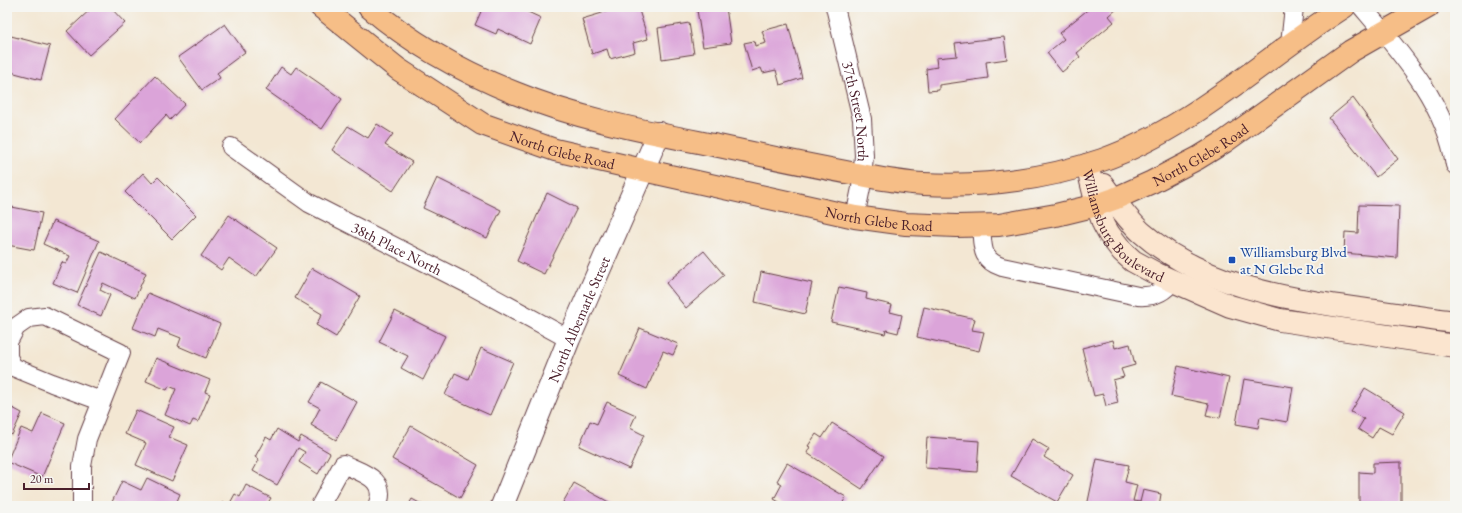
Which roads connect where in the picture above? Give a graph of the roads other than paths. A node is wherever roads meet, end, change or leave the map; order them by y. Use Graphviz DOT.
graph roads {
  1 [pos="322,7"];
  2 [pos="369,7"];
  3 [pos="835,7"];
  4 [pos="1294,7"];
  5 [pos="1344,7"];
  6 [pos="1362,7"];
  7 [pos="1428,7"];
  8 [pos="1383,32"];
  9 [pos="1290,44"];
  10 [pos="659,133"];
  11 [pos="231,147"];
  12 [pos="1087,165"];
  13 [pos="1455,165"];
  14 [pos="642,170"];
  15 [pos="862,176"];
  16 [pos="1105,202"];
  17 [pos="855,217"];
  18 [pos="981,226"];
  19 [pos="1172,281"];
  20 [pos="1455,322"];
  21 [pos="569,339"];
  22 [pos="1455,346"];
  23 [pos="101,401"];
  24 [pos="82,506"];
  25 [pos="320,506"];
  26 [pos="377,506"];
  27 [pos="502,506"];
  1 -- 14 [label="main road, North Glebe Road"];
  2 -- 10 [label="main road"];
  3 -- 15 [label="street, 37th Street North"];
  4 -- 9 [label="street"];
  5 -- 9 [label="main road"];
  6 -- 8 [label="street"];
  7 -- 8 [label="main road, North Glebe Road"];
  8 -- 13 [label="street"];
  8 -- 16 [label="main road, North Glebe Road"];
  9 -- 12 [label="main road"];
  10 -- 14 [label="street, North Albemarle Street"];
  10 -- 15 [label="main road"];
  11 -- 21 [label="street, 38th Place North"];
  12 -- 15 [label="main road"];
  12 -- 16 [label="main road, Williamsburg Boulevard"];
  14 -- 17 [label="main road, North Glebe Road"];
  14 -- 21 [label="street, North Albemarle Street"];
  15 -- 17 [label="street, 37th Street North"];
  16 -- 18 [label="main road, North Glebe Road"];
  16 -- 19 [label="main road, Williamsburg Boulevard"];
  16 -- 20 [label="main road, Williamsburg Boulevard"];
  17 -- 18 [label="main road, North Glebe Road"];
  18 -- 19 [label="street"];
  19 -- 22 [label="main road, Williamsburg Boulevard"];
  21 -- 27 [label="street, North Albemarle Street"];
  23 -- 23 [label="street"];
  23 -- 24 [label="street"];
  25 -- 26 [label="street"];
}
